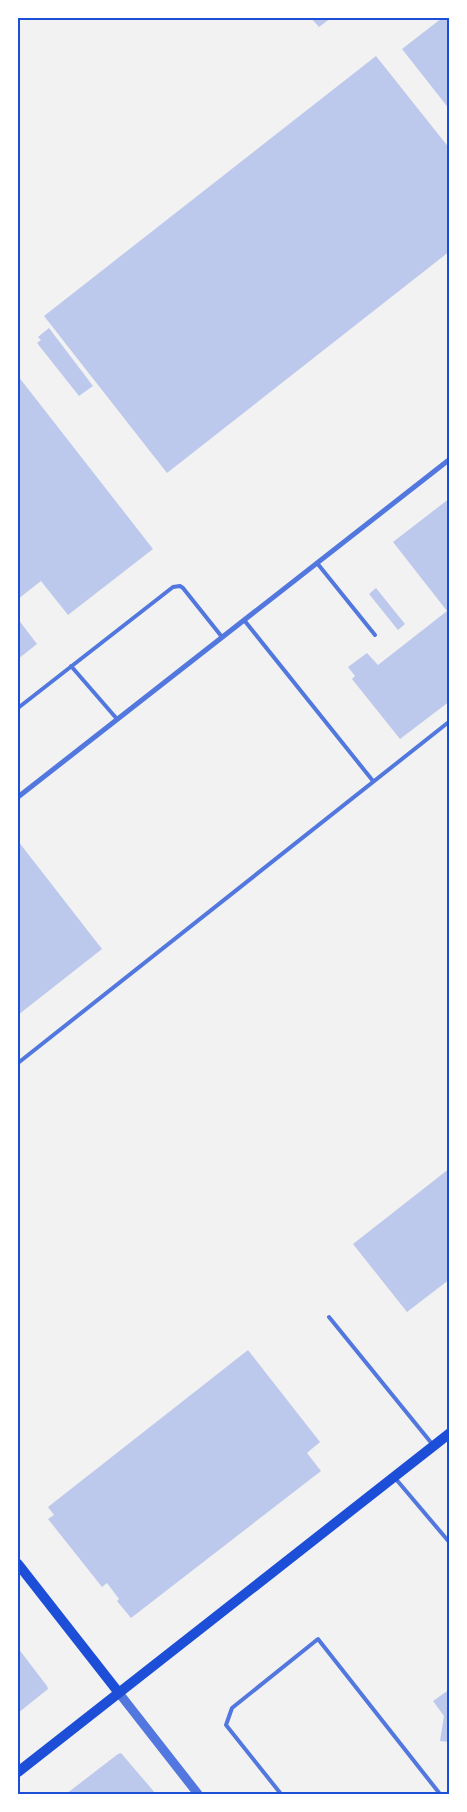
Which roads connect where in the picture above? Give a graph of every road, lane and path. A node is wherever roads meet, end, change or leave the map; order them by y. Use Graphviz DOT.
graph roads {
  1 [pos="450,459"];
  2 [pos="317,563"];
  3 [pos="244,620"];
  4 [pos="375,635"];
  5 [pos="222,637"];
  6 [pos="70,666"];
  7 [pos="18,708"];
  8 [pos="117,719"];
  9 [pos="450,721"];
  10 [pos="373,781"];
  11 [pos="18,797"];
  12 [pos="18,1062"];
  13 [pos="329,1318"];
  14 [pos="450,1433"];
  15 [pos="433,1446"];
  16 [pos="393,1476"];
  17 [pos="450,1543"];
  18 [pos="18,1564"];
  19 [pos="118,1693"];
  20 [pos="18,1772"];
  21 [pos="198,1794"];
  22 [pos="281,1794"];
  23 [pos="440,1794"];
  1 -- 2 [label="street"];
  2 -- 3 [label="street"];
  2 -- 4 [label="lane"];
  3 -- 5 [label="street"];
  3 -- 10 [label="lane"];
  5 -- 6 [label="lane"];
  5 -- 8 [label="street"];
  6 -- 7 [label="lane"];
  6 -- 8 [label="lane"];
  8 -- 11 [label="street"];
  9 -- 10 [label="lane"];
  10 -- 12 [label="lane"];
  13 -- 15 [label="lane"];
  14 -- 15 [label="main road"];
  15 -- 16 [label="main road"];
  16 -- 17 [label="lane"];
  16 -- 19 [label="main road"];
  18 -- 19 [label="main road"];
  19 -- 20 [label="main road"];
  19 -- 21 [label="street"];
  22 -- 23 [label="lane"];
}
